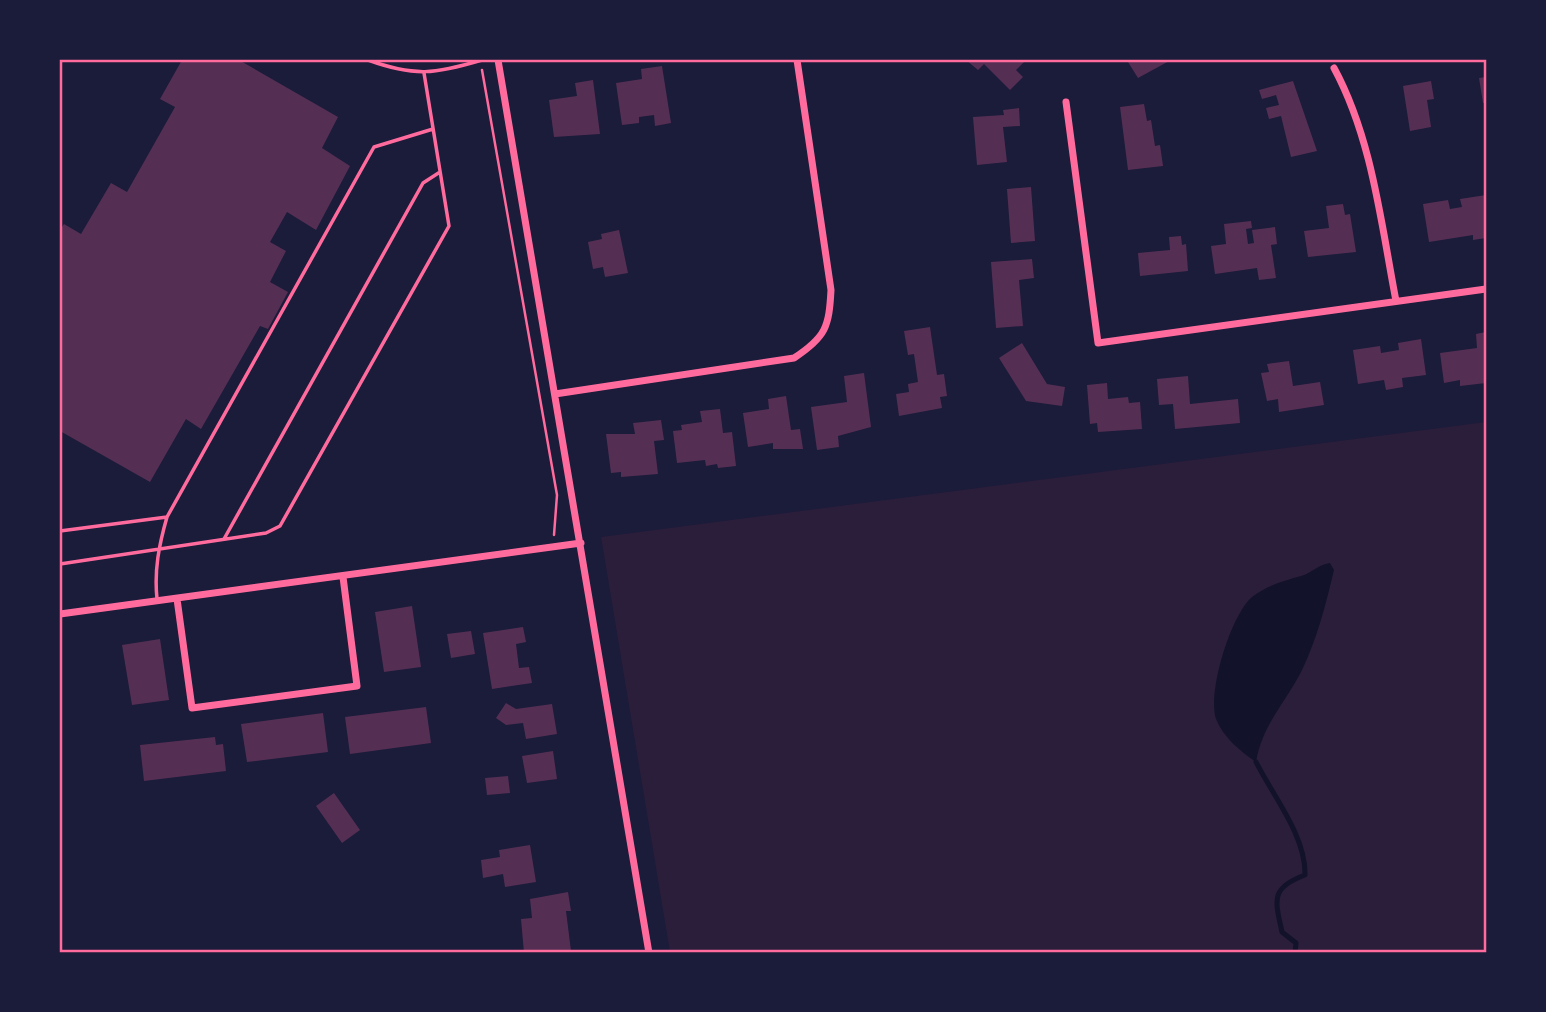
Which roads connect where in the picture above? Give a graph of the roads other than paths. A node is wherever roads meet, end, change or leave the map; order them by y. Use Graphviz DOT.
graph roads {
  1 [pos="369,60"];
  2 [pos="481,60"];
  3 [pos="498,60"];
  4 [pos="797,60"];
  5 [pos="1334,68"];
  6 [pos="424,73"];
  7 [pos="1066,102"];
  8 [pos="434,128"];
  9 [pos="440,172"];
  10 [pos="1486,289"];
  11 [pos="1396,301"];
  12 [pos="555,394"];
  13 [pos="167,517"];
  14 [pos="60,531"];
  15 [pos="223,539"];
  16 [pos="581,543"];
  17 [pos="158,549"];
  18 [pos="60,564"];
  19 [pos="343,577"];
  20 [pos="177,599"];
  21 [pos="158,601"];
  22 [pos="60,614"];
  23 [pos="649,953"];
  1 -- 6 [label="lane"];
  2 -- 6 [label="lane"];
  3 -- 12 [label="street"];
  4 -- 12 [label="street"];
  5 -- 11 [label="street"];
  6 -- 8 [label="lane"];
  7 -- 11 [label="street"];
  8 -- 9 [label="lane"];
  8 -- 13 [label="lane"];
  9 -- 15 [label="lane"];
  9 -- 15 [label="lane"];
  10 -- 11 [label="street"];
  12 -- 16 [label="street"];
  13 -- 14 [label="lane"];
  13 -- 17 [label="lane"];
  15 -- 17 [label="lane"];
  16 -- 19 [label="street"];
  16 -- 23 [label="street"];
  17 -- 18 [label="lane"];
  17 -- 21 [label="lane"];
  19 -- 20 [label="street"];
  19 -- 20 [label="street"];
  20 -- 21 [label="street"];
  21 -- 22 [label="street"];
}
